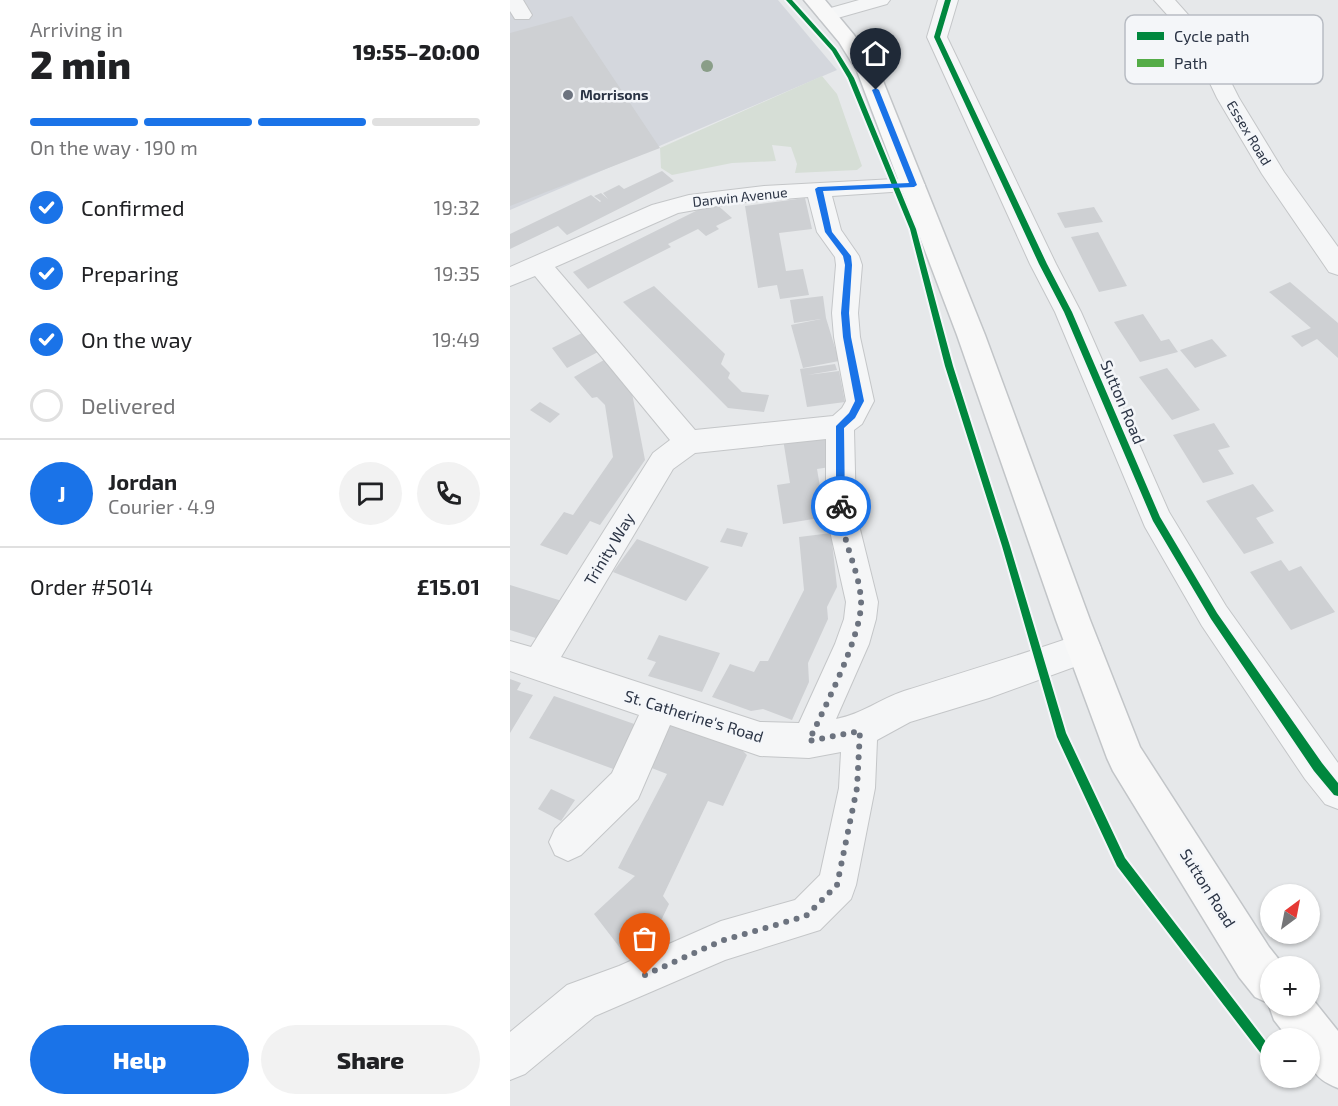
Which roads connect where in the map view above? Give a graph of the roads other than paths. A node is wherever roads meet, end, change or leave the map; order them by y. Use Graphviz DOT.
graph roads {
  1 [pos="880,0"];
  2 [pos="948,0"];
  3 [pos="1164,0"];
  4 [pos="820,7"];
  5 [pos="1180,15"];
  6 [pos="1221,84"];
  7 [pos="914,185"];
  8 [pos="818,189"];
  9 [pos="539,264"];
  10 [pos="1338,266"];
  11 [pos="510,277"];
  12 [pos="840,426"];
  13 [pos="688,442"];
  14 [pos="1084,648"];
  15 [pos="525,660"];
  16 [pos="660,706"];
  17 [pos="860,731"];
  18 [pos="809,741"];
  19 [pos="1338,791"];
  20 [pos="568,842"];
  21 [pos="1260,970"];
  22 [pos="1298,1016"];
  23 [pos="510,1059"];
  24 [pos="1338,1066"];
  1 -- 4 [label="street"];
  2 -- 19 [label="street, Sutton Road"];
  3 -- 5 [label="street, Essex Road"];
  4 -- 7 [label="main road, Sutton Road"];
  6 -- 10 [label="street, Essex Road"];
  7 -- 8 [label="street, Darwin Avenue"];
  7 -- 14 [label="main road, Sutton Road"];
  8 -- 9 [label="street, Darwin Avenue"];
  8 -- 12 [label="street"];
  9 -- 11 [label="street, Darwin Avenue"];
  9 -- 13 [label="street"];
  12 -- 13 [label="street"];
  12 -- 18 [label="street"];
  13 -- 15 [label="street, Trinity Way"];
  14 -- 17 [label="street, St. Catherine's Road"];
  14 -- 21 [label="main road, Sutton Road"];
  15 -- 16 [label="street, St. Catherine's Road"];
  16 -- 18 [label="street, St. Catherine's Road"];
  16 -- 20 [label="street"];
  17 -- 18 [label="street, St. Catherine's Road"];
  17 -- 23 [label="street"];
  22 -- 24 [label="main road"];
}
